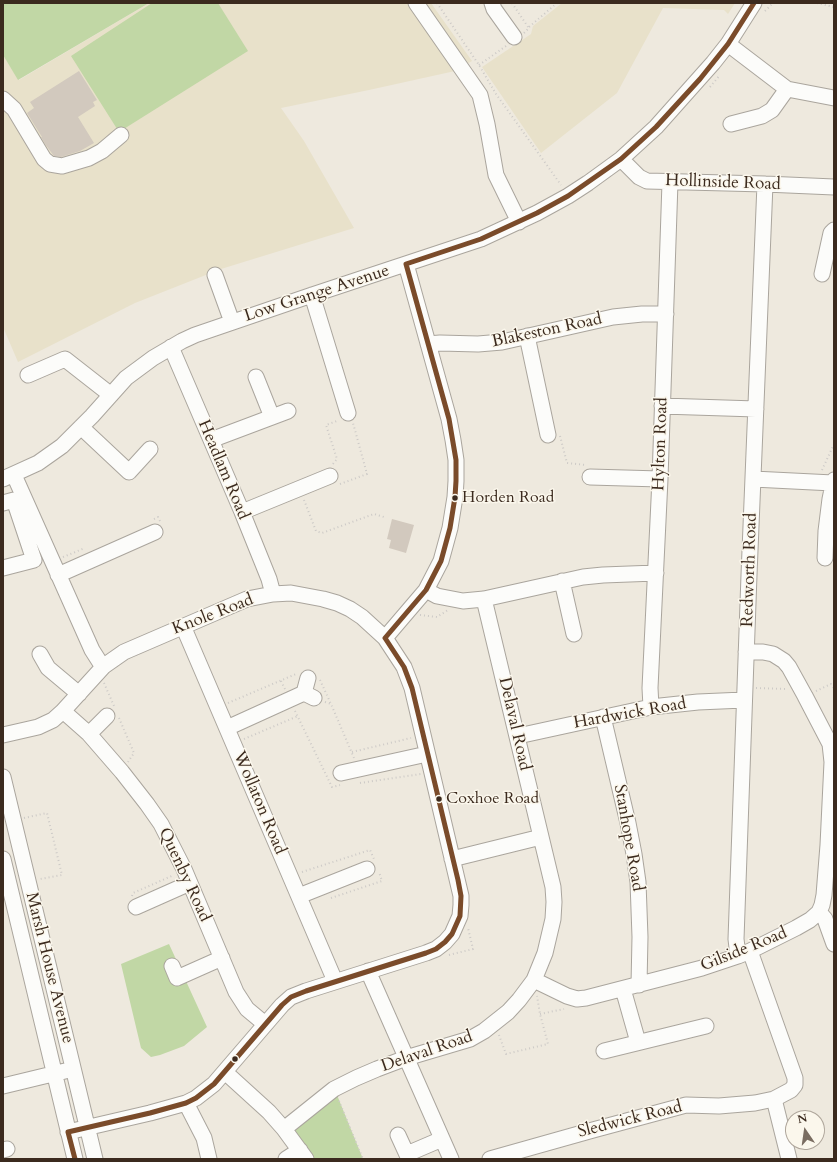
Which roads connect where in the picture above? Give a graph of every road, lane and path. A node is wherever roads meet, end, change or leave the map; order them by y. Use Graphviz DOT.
graph roads {
  1 [pos="416,3"];
  2 [pos="437,3"];
  3 [pos="492,3"];
  4 [pos="512,3"];
  5 [pos="754,3"];
  6 [pos="817,3"];
  7 [pos="834,7"];
  8 [pos="529,27"];
  9 [pos="514,37"];
  10 [pos="728,44"];
  11 [pos="787,89"];
  12 [pos="834,98"];
  13 [pos="3,99"];
  14 [pos="731,124"];
  15 [pos="121,135"];
  16 [pos="621,158"];
  17 [pos="670,182"];
  18 [pos="765,184"];
  19 [pos="834,187"];
  20 [pos="568,196"];
  21 [pos="518,222"];
  22 [pos="834,230"];
  23 [pos="406,264"];
  24 [pos="822,274"];
  25 [pos="214,275"];
  26 [pos="312,295"];
  27 [pos="666,314"];
  28 [pos="232,322"];
  29 [pos="527,336"];
  30 [pos="428,344"];
  31 [pos="171,347"];
  32 [pos="28,375"];
  33 [pos="256,377"];
  34 [pos="111,395"];
  35 [pos="662,406"];
  36 [pos="756,409"];
  37 [pos="288,411"];
  38 [pos="348,413"];
  39 [pos="272,417"];
  40 [pos="81,427"];
  41 [pos="549,435"];
  42 [pos="211,440"];
  43 [pos="834,444"];
  44 [pos="150,449"];
  45 [pos="333,475"];
  46 [pos="8,477"];
  47 [pos="660,479"];
  48 [pos="753,479"];
  49 [pos="590,480"];
  50 [pos="829,481"];
  51 [pos="299,488"];
  52 [pos="3,503"];
  53 [pos="242,512"];
  54 [pos="384,517"];
  55 [pos="155,532"];
  56 [pos="825,561"];
  57 [pos="3,568"];
  58 [pos="656,573"];
  59 [pos="58,575"];
  60 [pos="562,581"];
  61 [pos="426,590"];
  62 [pos="273,594"];
  63 [pos="484,599"];
  64 [pos="459,601"];
  65 [pos="420,615"];
  66 [pos="183,626"];
  67 [pos="575,634"];
  68 [pos="385,638"];
  69 [pos="746,652"];
  70 [pos="40,654"];
  71 [pos="102,668"];
  72 [pos="310,676"];
  73 [pos="281,681"];
  74 [pos="834,688"];
  75 [pos="803,693"];
  76 [pos="79,694"];
  77 [pos="745,694"];
  78 [pos="309,696"];
  79 [pos="290,700"];
  80 [pos="332,704"];
  81 [pos="218,707"];
  82 [pos="651,707"];
  83 [pos="63,712"];
  84 [pos="108,716"];
  85 [pos="298,716"];
  86 [pos="603,717"];
  87 [pos="227,728"];
  88 [pos="89,734"];
  89 [pos="3,735"];
  90 [pos="423,736"];
  91 [pos="518,736"];
  92 [pos="234,744"];
  93 [pos="352,752"];
  94 [pos="427,754"];
  95 [pos="122,772"];
  96 [pos="432,773"];
  97 [pos="358,776"];
  98 [pos="3,777"];
  99 [pos="342,779"];
  100 [pos="14,821"];
  101 [pos="541,837"];
  102 [pos="3,859"];
  103 [pos="452,859"];
  104 [pos="373,871"];
  105 [pos="188,877"];
  106 [pos="28,882"];
  107 [pos="299,896"];
  108 [pos="136,906"];
  109 [pos="818,912"];
  110 [pos="834,944"];
  111 [pos="744,953"];
  112 [pos="222,958"];
  113 [pos="172,966"];
  114 [pos="368,971"];
  115 [pos="534,980"];
  116 [pos="335,981"];
  117 [pos="639,984"];
  118 [pos="623,989"];
  119 [pos="564,1009"];
  120 [pos="540,1014"];
  121 [pos="495,1022"];
  122 [pos="265,1024"];
  123 [pos="706,1026"];
  124 [pos="638,1042"];
  125 [pos="604,1051"];
  126 [pos="406,1058"];
  127 [pos="73,1069"];
  128 [pos="225,1072"];
  129 [pos="55,1074"];
  130 [pos="3,1086"];
  131 [pos="334,1089"];
  132 [pos="774,1099"];
  133 [pos="186,1103"];
  134 [pos="87,1127"];
  135 [pos="284,1129"];
  136 [pos="68,1132"];
  137 [pos="398,1135"];
  138 [pos="442,1139"];
  139 [pos="303,1154"];
  140 [pos="408,1157"];
  141 [pos="75,1159"];
  142 [pos="95,1159"];
  143 [pos="209,1159"];
  144 [pos="286,1159"];
  145 [pos="363,1159"];
  146 [pos="451,1159"];
  147 [pos="490,1159"];
  148 [pos="789,1159"];
  1 -- 21 [label="street"];
  2 -- 20 [label="path"];
  3 -- 9 [label="street"];
  4 -- 8 [label="path"];
  5 -- 10 [label="street, Low Grange Avenue"];
  6 -- 7 [label="path"];
  10 -- 11 [label="street"];
  10 -- 16 [label="street, Low Grange Avenue"];
  11 -- 12 [label="street"];
  11 -- 14 [label="street"];
  13 -- 15 [label="street"];
  16 -- 17 [label="street, Hollinside Road"];
  16 -- 20 [label="street, Low Grange Avenue"];
  17 -- 18 [label="street, Hollinside Road"];
  17 -- 27 [label="street, Hylton Road"];
  18 -- 19 [label="street, Hollinside Road"];
  18 -- 36 [label="street, Redworth Road"];
  20 -- 21 [label="street, Low Grange Avenue"];
  21 -- 23 [label="street, Low Grange Avenue"];
  22 -- 24 [label="street"];
  23 -- 26 [label="street, Low Grange Avenue"];
  23 -- 30 [label="street"];
  25 -- 28 [label="street"];
  26 -- 28 [label="street, Low Grange Avenue"];
  26 -- 38 [label="street"];
  27 -- 29 [label="street, Blakeston Road"];
  27 -- 35 [label="street, Hylton Road"];
  28 -- 31 [label="street, Low Grange Avenue"];
  29 -- 30 [label="street, Blakeston Road"];
  29 -- 41 [label="street"];
  30 -- 61 [label="street"];
  31 -- 34 [label="street, Low Grange Avenue"];
  31 -- 42 [label="street, Headlam Road"];
  32 -- 34 [label="street"];
  33 -- 39 [label="street"];
  34 -- 40 [label="street, Low Grange Avenue"];
  35 -- 36 [label="street"];
  35 -- 47 [label="street, Hylton Road"];
  36 -- 48 [label="street, Redworth Road"];
  37 -- 39 [label="street"];
  38 -- 45 [label="path"];
  38 -- 45 [label="path"];
  39 -- 42 [label="street"];
  40 -- 44 [label="street"];
  40 -- 46 [label="street, Low Grange Avenue"];
  41 -- 49 [label="path"];
  42 -- 53 [label="street, Headlam Road"];
  43 -- 50 [label="path"];
  45 -- 51 [label="street"];
  46 -- 59 [label="street"];
  47 -- 49 [label="street"];
  47 -- 58 [label="street, Hylton Road"];
  48 -- 50 [label="street"];
  48 -- 69 [label="street, Redworth Road"];
  50 -- 56 [label="street"];
  51 -- 53 [label="street"];
  51 -- 54 [label="path"];
  52 -- 57 [label="street"];
  53 -- 62 [label="street, Headlam Road"];
  55 -- 59 [label="street"];
  58 -- 60 [label="street"];
  58 -- 82 [label="street, Hylton Road"];
  59 -- 71 [label="street"];
  60 -- 63 [label="street"];
  60 -- 67 [label="street"];
  61 -- 64 [label="street"];
  61 -- 68 [label="street"];
  62 -- 66 [label="street, Knole Road"];
  62 -- 68 [label="street, Knole Road"];
  63 -- 64 [label="street"];
  63 -- 91 [label="street, Delaval Road"];
  64 -- 65 [label="path"];
  66 -- 71 [label="street, Knole Road"];
  66 -- 81 [label="street, Wollaton Road"];
  68 -- 90 [label="street, Knole Road"];
  69 -- 75 [label="street"];
  69 -- 77 [label="street, Redworth Road"];
  70 -- 76 [label="street"];
  71 -- 76 [label="street, Knole Road"];
  71 -- 95 [label="path"];
  72 -- 73 [label="path"];
  72 -- 78 [label="street"];
  72 -- 80 [label="path"];
  73 -- 79 [label="path"];
  73 -- 81 [label="path"];
  74 -- 75 [label="path"];
  75 -- 77 [label="path"];
  75 -- 109 [label="street"];
  76 -- 83 [label="street, Knole Road"];
  77 -- 82 [label="street, Hardwick Road"];
  77 -- 111 [label="street, Redworth Road"];
  78 -- 79 [label="street"];
  78 -- 80 [label="path"];
  79 -- 85 [label="path"];
  79 -- 87 [label="street"];
  80 -- 93 [label="path"];
  81 -- 87 [label="street, Wollaton Road"];
  82 -- 86 [label="street, Hardwick Road"];
  83 -- 88 [label="street, Quenby Road"];
  83 -- 89 [label="street, Knole Road"];
  84 -- 88 [label="street"];
  85 -- 92 [label="path"];
  85 -- 99 [label="path"];
  86 -- 91 [label="street, Hardwick Road"];
  86 -- 117 [label="street, Stanhope Road"];
  87 -- 92 [label="street, Wollaton Road"];
  88 -- 95 [label="street, Quenby Road"];
  90 -- 93 [label="path"];
  90 -- 94 [label="street, Knole Road"];
  91 -- 101 [label="street, Delaval Road"];
  92 -- 107 [label="street, Wollaton Road"];
  93 -- 97 [label="path"];
  94 -- 96 [label="street, Knole Road"];
  94 -- 97 [label="street"];
  95 -- 105 [label="street, Quenby Road"];
  96 -- 97 [label="path"];
  96 -- 103 [label="street, Knole Road"];
  97 -- 99 [label="street"];
  98 -- 100 [label="street, Marsh House Avenue"];
  100 -- 106 [label="street, Marsh House Avenue"];
  100 -- 106 [label="path"];
  101 -- 103 [label="street"];
  101 -- 115 [label="street, Delaval Road"];
  102 -- 129 [label="street, Marsh House Avenue"];
  103 -- 114 [label="street, Knole Road"];
  104 -- 107 [label="street"];
  105 -- 108 [label="street"];
  105 -- 108 [label="path"];
  105 -- 112 [label="street, Quenby Road"];
  106 -- 127 [label="street, Marsh House Avenue"];
  107 -- 116 [label="street, Wollaton Road"];
  109 -- 110 [label="street"];
  109 -- 111 [label="street, Gilside Road"];
  111 -- 117 [label="street, Gilside Road"];
  111 -- 132 [label="street, Sledwick Road"];
  112 -- 113 [label="street"];
  112 -- 122 [label="street, Quenby Road"];
  114 -- 116 [label="street, Knole Road"];
  114 -- 126 [label="street"];
  115 -- 118 [label="street, Gilside Road"];
  115 -- 120 [label="path"];
  115 -- 121 [label="street, Delaval Road"];
  116 -- 122 [label="street, Knole Road"];
  117 -- 118 [label="street, Gilside Road"];
  118 -- 124 [label="street"];
  119 -- 120 [label="path"];
  120 -- 121 [label="path"];
  121 -- 126 [label="street, Delaval Road"];
  122 -- 128 [label="street, Knole Road"];
  123 -- 124 [label="street"];
  124 -- 125 [label="street"];
  126 -- 131 [label="street, Delaval Road"];
  126 -- 138 [label="street"];
  127 -- 129 [label="street"];
  127 -- 134 [label="street, Marsh House Avenue"];
  128 -- 133 [label="street, Knole Road"];
  128 -- 135 [label="street"];
  129 -- 130 [label="street"];
  129 -- 136 [label="street, Marsh House Avenue"];
  131 -- 135 [label="street, Delaval Road"];
  131 -- 145 [label="path"];
  132 -- 147 [label="street, Sledwick Road"];
  132 -- 148 [label="street"];
  133 -- 134 [label="street, Knole Road"];
  133 -- 143 [label="street"];
  134 -- 136 [label="street, Knole Road"];
  134 -- 142 [label="street, Marsh House Avenue"];
  135 -- 139 [label="street"];
  136 -- 141 [label="street, Marsh House Avenue"];
  137 -- 140 [label="street"];
  138 -- 140 [label="street"];
  138 -- 146 [label="street"];
  139 -- 144 [label="street"];
}
